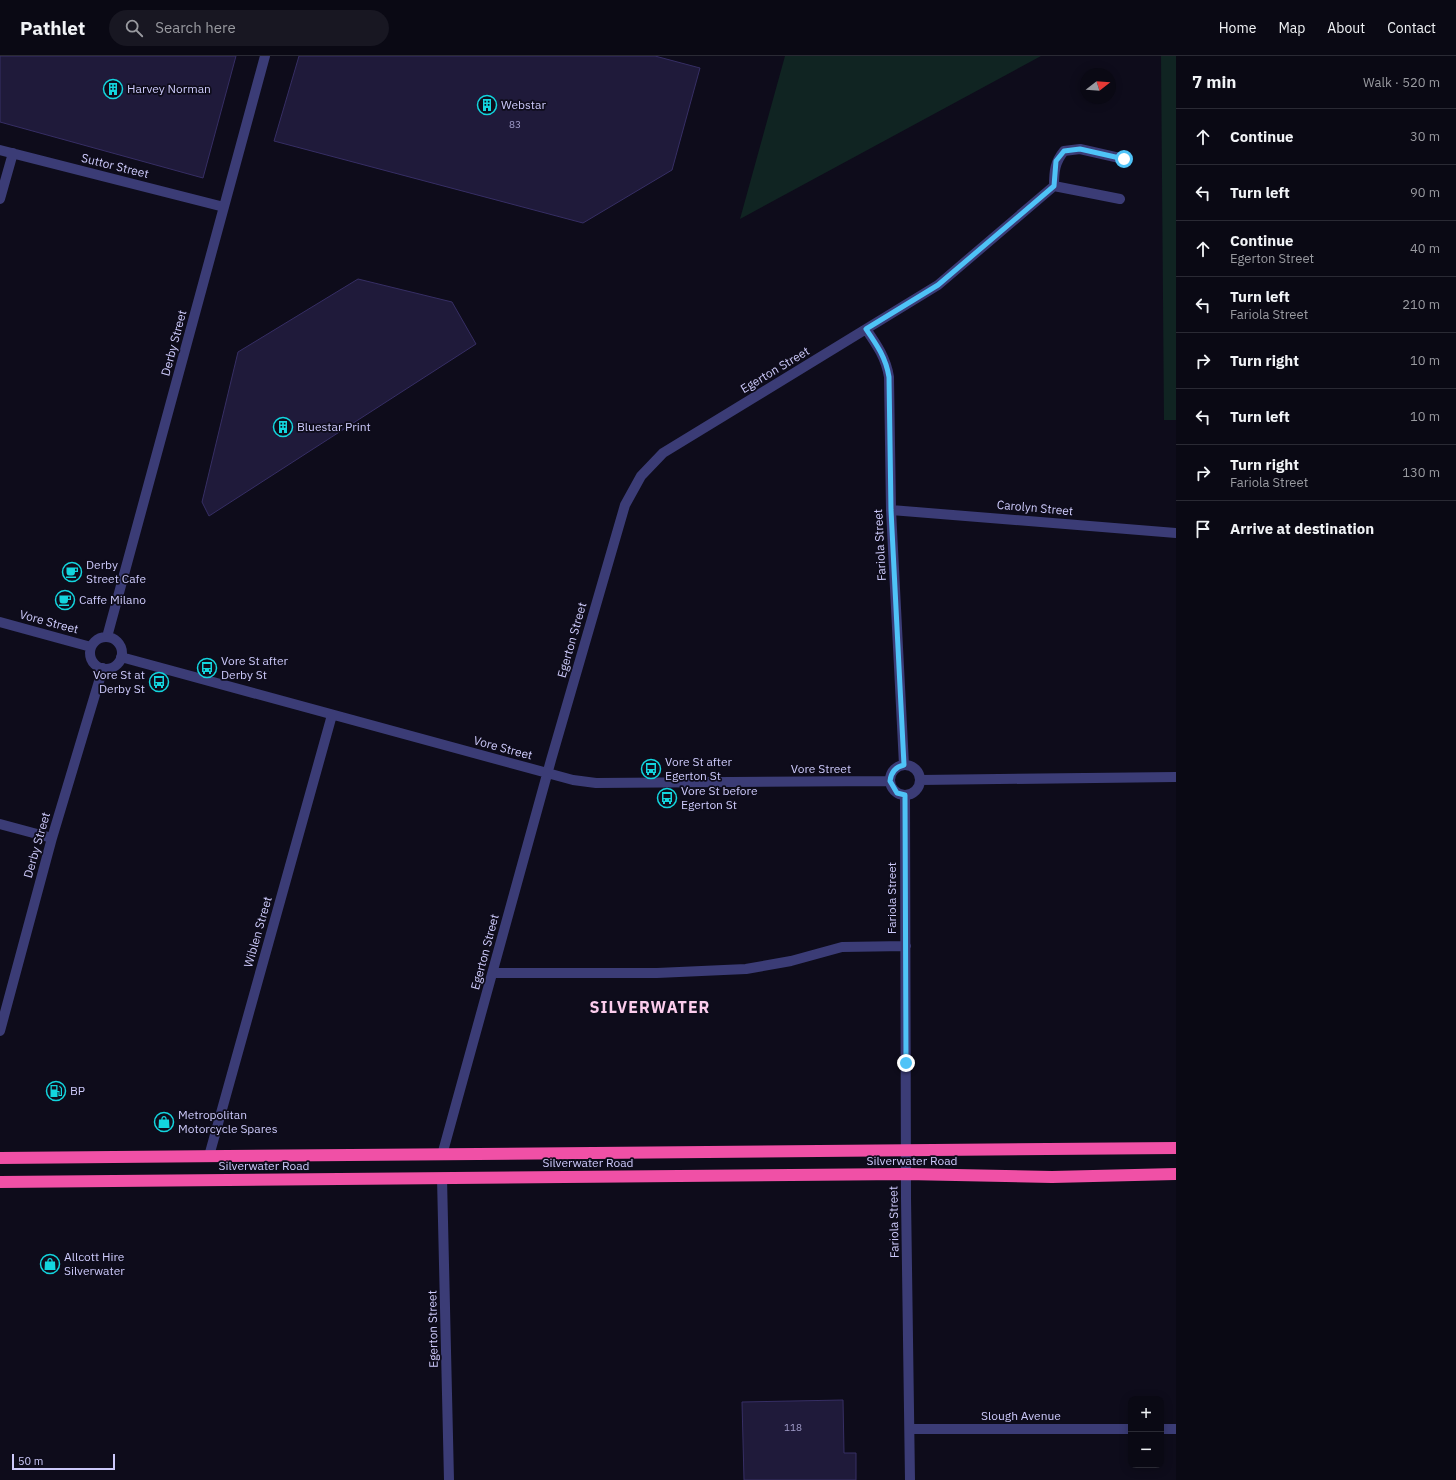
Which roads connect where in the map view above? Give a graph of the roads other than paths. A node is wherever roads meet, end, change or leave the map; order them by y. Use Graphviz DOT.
graph roads {
  1 [pos="265,56"];
  2 [pos="0,150"];
  3 [pos="13,153"];
  4 [pos="1124,159"];
  5 [pos="1054,186"];
  6 [pos="0,199"];
  7 [pos="1120,199"];
  8 [pos="224,207"];
  9 [pos="866,329"];
  10 [pos="891,510"];
  11 [pos="1176,533"];
  12 [pos="0,622"];
  13 [pos="107,637"];
  14 [pos="91,647"];
  15 [pos="121,657"];
  16 [pos="104,668"];
  17 [pos="332,714"];
  18 [pos="904,765"];
  19 [pos="548,773"];
  20 [pos="1176,777"];
  21 [pos="920,780"];
  22 [pos="890,781"];
  23 [pos="905,795"];
  24 [pos="0,824"];
  25 [pos="52,838"];
  26 [pos="906,946"];
  27 [pos="493,973"];
  28 [pos="1,1026"];
  29 [pos="1176,1148"];
  30 [pos="906,1150"];
  31 [pos="442,1155"];
  32 [pos="209,1156"];
  33 [pos="0,1158"];
  34 [pos="906,1174"];
  35 [pos="1176,1174"];
  36 [pos="442,1178"];
  37 [pos="0,1182"];
  38 [pos="910,1429"];
  39 [pos="1128,1429"];
  40 [pos="1164,1429"];
  41 [pos="1176,1429"];
  42 [pos="449,1480"];
  43 [pos="910,1480"];
  1 -- 8 [label="street, Derby Street"];
  2 -- 3 [label="street, Suttor Street"];
  3 -- 6 [label="street"];
  3 -- 8 [label="street, Suttor Street"];
  4 -- 5 [label="street"];
  5 -- 7 [label="street"];
  5 -- 9 [label="street, Egerton Street"];
  8 -- 13 [label="street, Derby Street"];
  9 -- 10 [label="street, Fariola Street"];
  9 -- 19 [label="street, Egerton Street"];
  10 -- 11 [label="street, Carolyn Street"];
  10 -- 18 [label="street, Fariola Street"];
  12 -- 14 [label="street, Vore Street"];
  13 -- 14 [label="street"];
  13 -- 15 [label="street"];
  14 -- 16 [label="street"];
  15 -- 16 [label="street"];
  15 -- 17 [label="street, Vore Street"];
  16 -- 25 [label="street, Derby Street"];
  17 -- 19 [label="street, Vore Street"];
  17 -- 32 [label="street, Wiblen Street"];
  18 -- 21 [label="street"];
  18 -- 22 [label="street"];
  19 -- 22 [label="street, Vore Street"];
  19 -- 27 [label="street, Egerton Street"];
  20 -- 21 [label="street"];
  21 -- 23 [label="street"];
  22 -- 23 [label="street"];
  23 -- 26 [label="street, Fariola Street"];
  24 -- 25 [label="street"];
  25 -- 28 [label="street, Derby Street"];
  26 -- 27 [label="street"];
  26 -- 30 [label="street, Fariola Street"];
  27 -- 31 [label="street, Egerton Street"];
  29 -- 30 [label="highway, Silverwater Road"];
  30 -- 31 [label="highway, Silverwater Road"];
  30 -- 34 [label="street, Fariola Street"];
  31 -- 32 [label="highway, Silverwater Road"];
  32 -- 33 [label="highway, Silverwater Road"];
  34 -- 35 [label="highway, Silverwater Road"];
  34 -- 36 [label="highway, Silverwater Road"];
  34 -- 38 [label="street, Fariola Street"];
  36 -- 37 [label="highway, Silverwater Road"];
  36 -- 42 [label="street, Egerton Street"];
  38 -- 39 [label="street, Slough Avenue"];
  38 -- 43 [label="street, Fariola Street"];
  40 -- 41 [label="street"];
}
